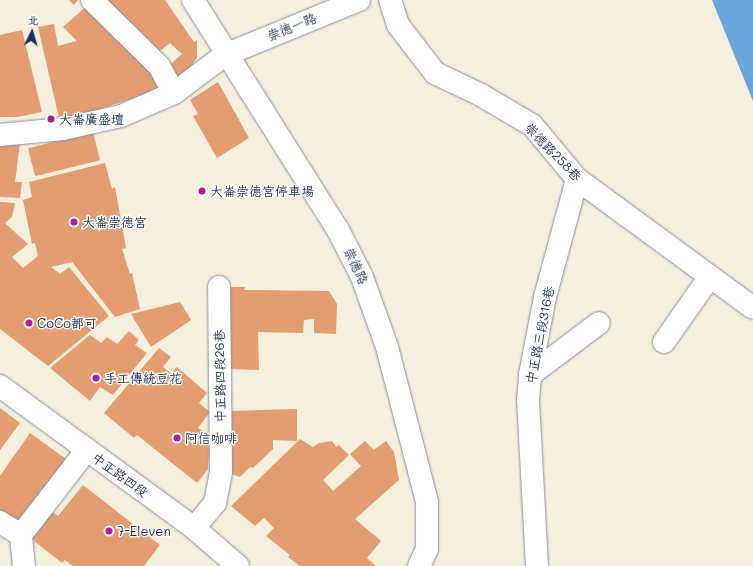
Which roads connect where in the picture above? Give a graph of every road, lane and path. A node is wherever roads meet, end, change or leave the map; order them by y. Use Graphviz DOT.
graph roads {
  1 [pos="92,0"];
  2 [pos="193,0"];
  3 [pos="359,0"];
  4 [pos="390,0"];
  5 [pos="225,55"];
  6 [pos="174,92"];
  7 [pos="0,135"];
  8 [pos="577,179"];
  9 [pos="709,278"];
  10 [pos="219,287"];
  11 [pos="753,308"];
  12 [pos="599,323"];
  13 [pos="664,342"];
  14 [pos="530,375"];
  15 [pos="0,386"];
  16 [pos="86,451"];
  17 [pos="0,522"];
  18 [pos="194,528"];
  19 [pos="21,535"];
  20 [pos="24,566"];
  21 [pos="238,566"];
  22 [pos="419,566"];
  23 [pos="537,566"];
  1 -- 6 [label="street"];
  2 -- 5 [label="street, 崇德路"];
  3 -- 5 [label="street, 崇德一路"];
  4 -- 8 [label="street, 崇德路258巷"];
  5 -- 6 [label="street, 崇德一路"];
  5 -- 22 [label="street, 崇德路"];
  6 -- 7 [label="street, 崇德一路"];
  8 -- 9 [label="street, 崇德路258巷"];
  8 -- 14 [label="street, 中正路三段316巷"];
  9 -- 11 [label="street, 崇德路258巷"];
  9 -- 13 [label="street"];
  10 -- 18 [label="street, 中正路四段26巷"];
  12 -- 14 [label="street"];
  14 -- 23 [label="street, 中正路三段316巷"];
  15 -- 16 [label="street, 中正路四段"];
  16 -- 18 [label="street, 中正路四段"];
  16 -- 19 [label="street"];
  17 -- 19 [label="street"];
  18 -- 21 [label="street, 中正路四段"];
  19 -- 20 [label="street"];
}
